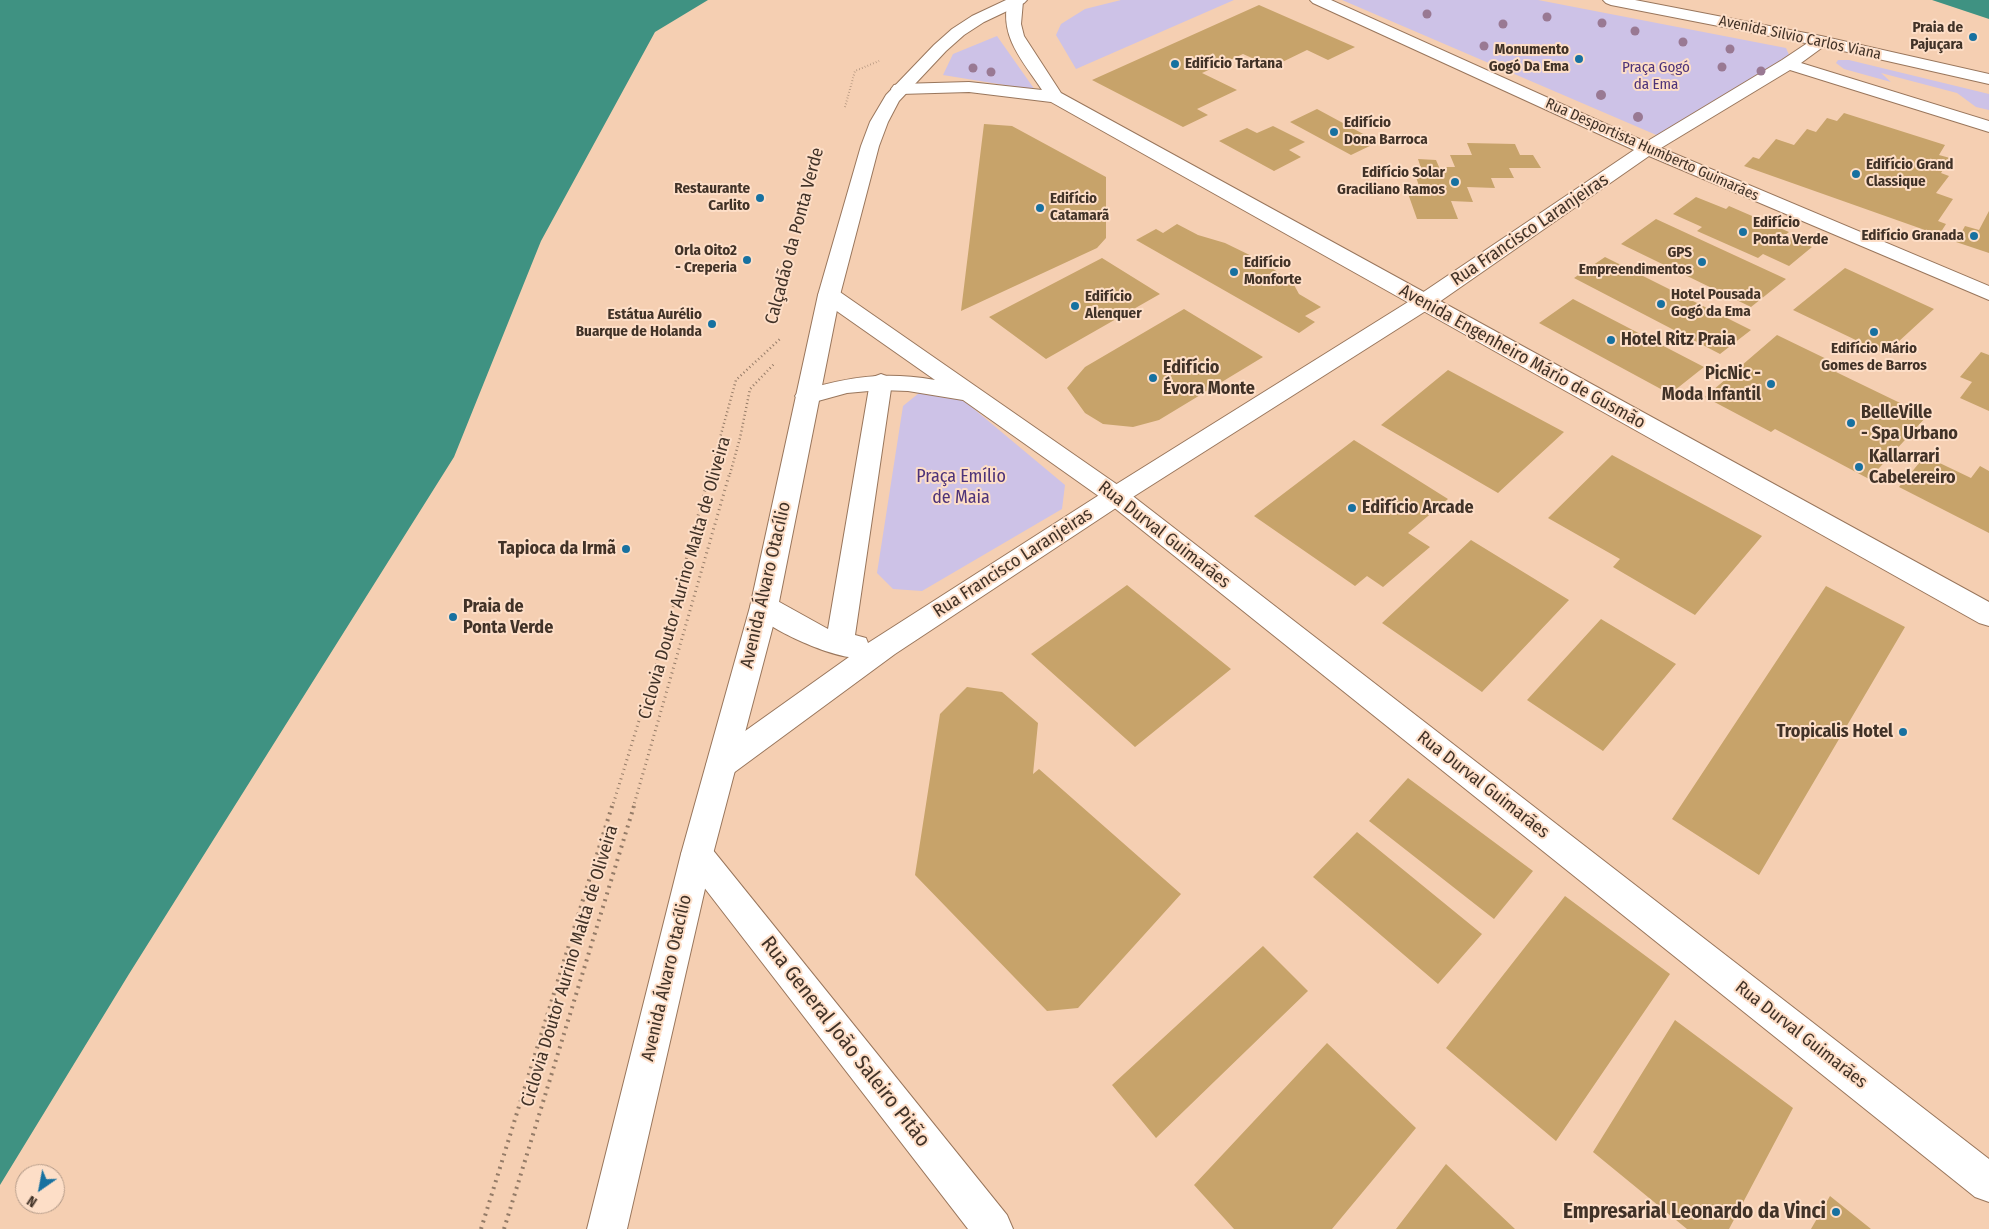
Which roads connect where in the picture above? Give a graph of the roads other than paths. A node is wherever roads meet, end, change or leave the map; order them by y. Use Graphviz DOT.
graph roads {
  1 [pos="1318,0"];
  2 [pos="1611,0"];
  3 [pos="1017,1"];
  4 [pos="1821,40"];
  5 [pos="1788,64"];
  6 [pos="1989,79"];
  7 [pos="900,89"];
  8 [pos="1056,98"];
  9 [pos="1989,127"];
  10 [pos="1647,149"];
  11 [pos="1989,294"];
  12 [pos="828,295"];
  13 [pos="1424,302"];
  14 [pos="882,382"];
  15 [pos="970,394"];
  16 [pos="807,396"];
  17 [pos="1116,496"];
  18 [pos="764,607"];
  19 [pos="1989,616"];
  20 [pos="839,645"];
  21 [pos="885,646"];
  22 [pos="721,765"];
  23 [pos="697,854"];
  24 [pos="1989,1183"];
  25 [pos="607,1229"];
  26 [pos="994,1229"];
  1 -- 10 [label="street, Rua Desportista Humberto Guimarães"];
  2 -- 4 [label="street, Avenida Silvio Carlos Viana"];
  3 -- 7 [label="street, Avenida Álvaro Otacílio"];
  3 -- 8 [label="street, Avenida Engenheiro Mário de Gusmão"];
  4 -- 5 [label="street, Rua Francisco Laranjeiras"];
  4 -- 6 [label="street, Avenida Silvio Carlos Viana"];
  5 -- 9 [label="street, Avenida Silvio Carlos Viana"];
  5 -- 10 [label="street, Rua Francisco Laranjeiras"];
  7 -- 8 [label="street, Avenida Engenheiro Mário de Gusmão"];
  7 -- 12 [label="street, Avenida Álvaro Otacílio"];
  8 -- 13 [label="street, Avenida Engenheiro Mário de Gusmão"];
  10 -- 11 [label="street, Rua Desportista Humberto Guimarães"];
  10 -- 13 [label="street, Rua Francisco Laranjeiras"];
  12 -- 15 [label="street, Rua Durval Guimarães"];
  12 -- 16 [label="street, Avenida Álvaro Otacílio"];
  13 -- 17 [label="street, Rua Francisco Laranjeiras"];
  13 -- 19 [label="street, Avenida Engenheiro Mário de Gusmão"];
  14 -- 15 [label="street, Rua Durval Guimarães"];
  14 -- 16 [label="street, Rua Durval Guimarães"];
  14 -- 20 [label="street"];
  15 -- 17 [label="street, Rua Durval Guimarães"];
  16 -- 18 [label="street, Avenida Álvaro Otacílio"];
  17 -- 21 [label="street, Rua Francisco Laranjeiras"];
  17 -- 24 [label="street, Rua Durval Guimarães"];
  18 -- 20 [label="street"];
  18 -- 22 [label="street, Avenida Álvaro Otacílio"];
  20 -- 21 [label="street"];
  21 -- 22 [label="street, Rua Francisco Laranjeiras"];
  22 -- 23 [label="street, Avenida Álvaro Otacílio"];
  23 -- 25 [label="street, Avenida Álvaro Otacílio"];
  23 -- 26 [label="street, Rua General João Saleiro Pitão"];
}
